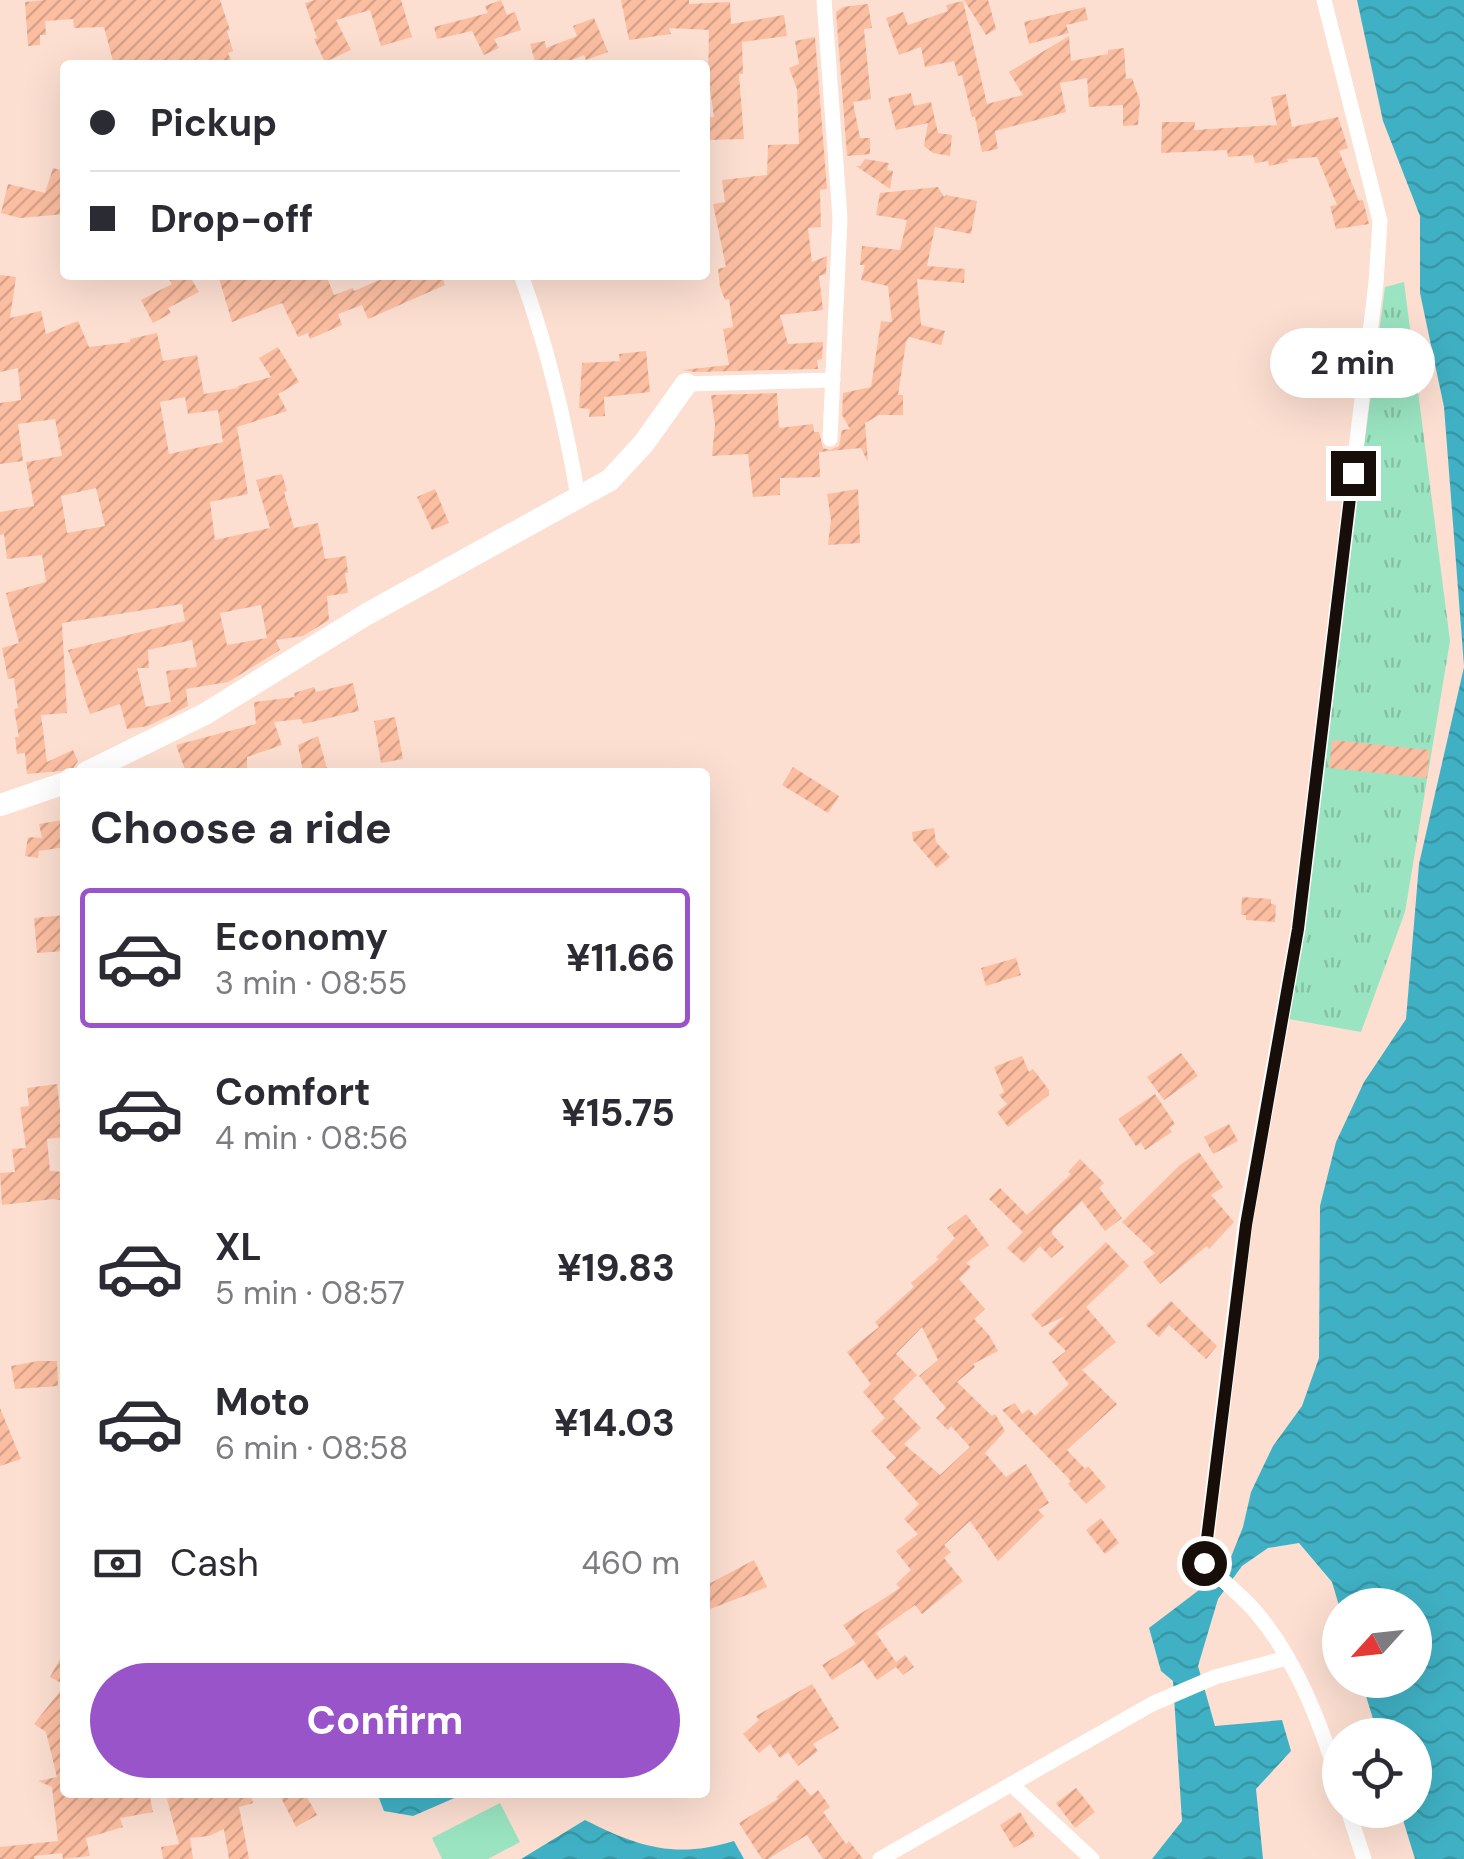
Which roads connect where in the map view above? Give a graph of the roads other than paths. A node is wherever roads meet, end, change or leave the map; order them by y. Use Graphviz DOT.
graph roads {
  1 [pos="824,0"];
  2 [pos="1324,0"];
  3 [pos="523,280"];
  4 [pos="833,380"];
  5 [pos="686,384"];
  6 [pos="830,439"];
  7 [pos="578,497"];
  8 [pos="95,768"];
  9 [pos="60,785"];
  10 [pos="0,805"];
  11 [pos="1287,1658"];
  12 [pos="1322,1736"];
  13 [pos="1011,1784"];
  14 [pos="1354,1828"];
  15 [pos="880,1859"];
  16 [pos="1092,1859"];
  17 [pos="1364,1859"];
  1 -- 4 [label="street"];
  2 -- 11 [label="street"];
  3 -- 7 [label="street"];
  4 -- 5 [label="street"];
  4 -- 6 [label="street"];
  5 -- 7 [label="street"];
  7 -- 8 [label="street"];
  9 -- 10 [label="street"];
  11 -- 12 [label="street"];
  11 -- 13 [label="street"];
  13 -- 15 [label="street"];
  13 -- 16 [label="street"];
  14 -- 17 [label="street"];
}
